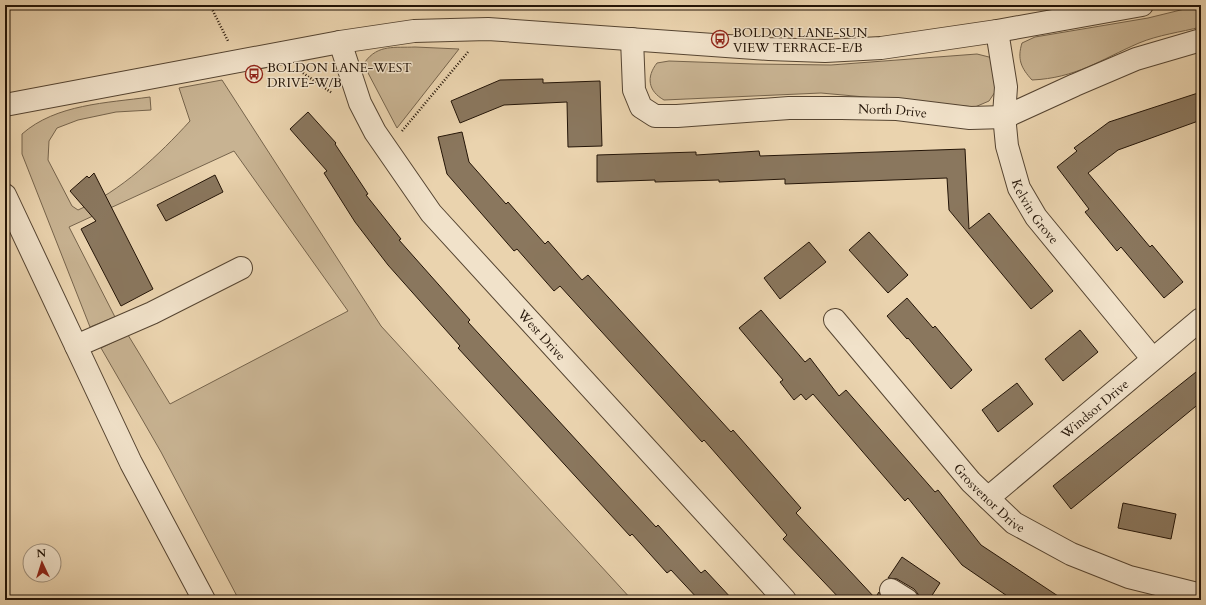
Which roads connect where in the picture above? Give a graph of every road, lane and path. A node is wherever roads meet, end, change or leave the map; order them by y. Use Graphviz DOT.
graph roads {
  1 [pos="210,5"];
  2 [pos="1133,6"];
  3 [pos="488,29"];
  4 [pos="997,31"];
  5 [pos="632,40"];
  6 [pos="1201,40"];
  7 [pos="340,42"];
  8 [pos="276,54"];
  9 [pos="241,61"];
  10 [pos="335,95"];
  11 [pos="5,105"];
  12 [pos="1005,117"];
  13 [pos="387,149"];
  14 [pos="5,195"];
  15 [pos="241,268"];
  16 [pos="1201,319"];
  17 [pos="835,320"];
  18 [pos="76,346"];
  19 [pos="1152,358"];
  20 [pos="988,498"];
  21 [pos="1201,595"];
  22 [pos="204,600"];
  23 [pos="785,600"];
  1 -- 9 [label="path"];
  2 -- 4 [label="street"];
  3 -- 5 [label="street"];
  3 -- 7 [label="street"];
  3 -- 13 [label="path"];
  4 -- 5 [label="street"];
  4 -- 12 [label="street, Kelvin Grove"];
  5 -- 12 [label="street, North Drive"];
  6 -- 12 [label="street, North Drive"];
  7 -- 8 [label="street"];
  7 -- 13 [label="street, West Drive"];
  8 -- 9 [label="street"];
  8 -- 10 [label="path"];
  9 -- 11 [label="street"];
  12 -- 19 [label="street, Kelvin Grove"];
  13 -- 23 [label="street, West Drive"];
  14 -- 18 [label="street"];
  15 -- 18 [label="street"];
  16 -- 19 [label="street, Windsor Drive"];
  17 -- 20 [label="street, Grosvenor Drive"];
  18 -- 22 [label="street"];
  19 -- 20 [label="street, Windsor Drive"];
  20 -- 21 [label="street, Grosvenor Drive"];
}
